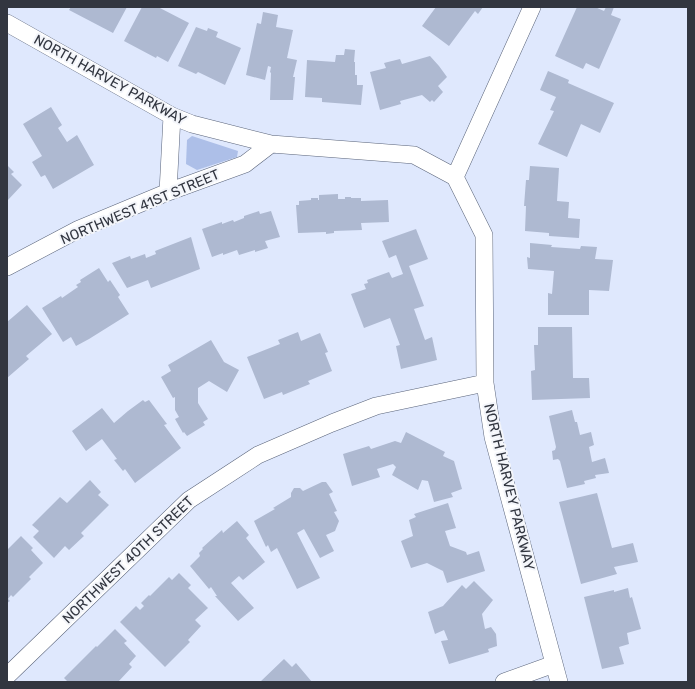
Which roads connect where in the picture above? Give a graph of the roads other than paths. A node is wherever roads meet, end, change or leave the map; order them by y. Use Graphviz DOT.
graph roads {
  1 [pos="532,7"];
  2 [pos="7,23"];
  3 [pos="172,116"];
  4 [pos="271,144"];
  5 [pos="455,177"];
  6 [pos="168,192"];
  7 [pos="7,267"];
  8 [pos="484,383"];
  9 [pos="554,664"];
  10 [pos="7,676"];
  11 [pos="504,682"];
  12 [pos="559,682"];
  1 -- 5 [label="street"];
  2 -- 3 [label="street, NORTH HARVEY PARKWAY"];
  3 -- 4 [label="street, NORTH HARVEY PARKWAY"];
  3 -- 6 [label="street"];
  4 -- 5 [label="street, NORTH HARVEY PARKWAY"];
  4 -- 6 [label="street, NORTHWEST 41ST STREET"];
  5 -- 8 [label="street, NORTH HARVEY PARKWAY"];
  6 -- 7 [label="street, NORTHWEST 41ST STREET"];
  8 -- 9 [label="street, NORTH HARVEY PARKWAY"];
  8 -- 10 [label="street, NORTHWEST 40TH STREET"];
  9 -- 11 [label="street"];
  9 -- 12 [label="street, NORTH HARVEY PARKWAY"];
}
